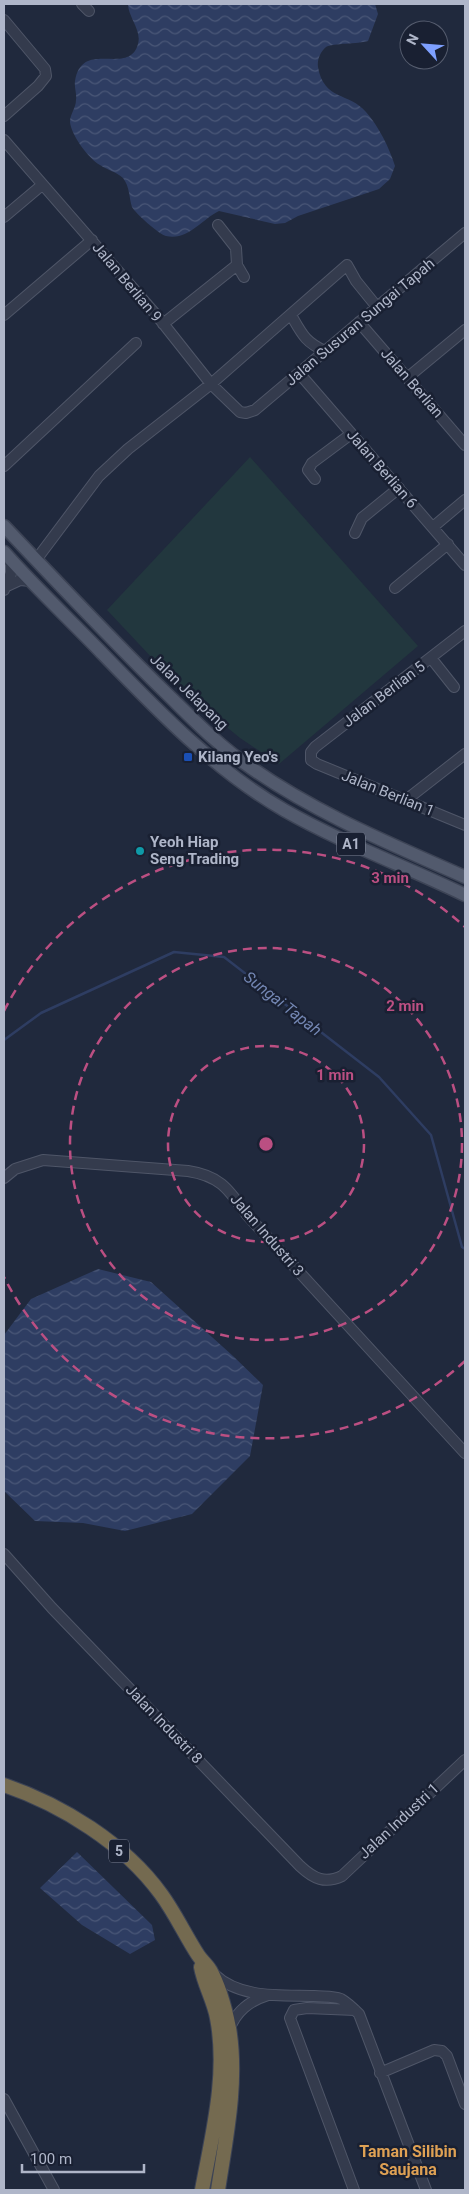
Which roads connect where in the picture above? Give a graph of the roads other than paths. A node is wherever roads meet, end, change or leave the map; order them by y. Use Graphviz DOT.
graph roads {
  1 [pos="4,20"];
  2 [pos="4,116"];
  3 [pos="4,140"];
  4 [pos="42,185"];
  5 [pos="4,217"];
  6 [pos="218,225"];
  7 [pos="465,233"];
  8 [pos="92,240"];
  9 [pos="238,265"];
  10 [pos="244,277"];
  11 [pos="377,307"];
  12 [pos="4,315"];
  13 [pos="291,315"];
  14 [pos="359,322"];
  15 [pos="163,324"];
  16 [pos="465,330"];
  17 [pos="136,343"];
  18 [pos="325,351"];
  19 [pos="299,373"];
  20 [pos="407,378"];
  21 [pos="211,384"];
  22 [pos="255,410"];
  23 [pos="462,433"];
  24 [pos="351,434"];
  25 [pos="465,445"];
  26 [pos="4,466"];
  27 [pos="315,479"];
  28 [pos="399,488"];
  29 [pos="465,500"];
  30 [pos="4,526"];
  31 [pos="433,527"];
  32 [pos="356,534"];
  33 [pos="448,544"];
  34 [pos="7,556"];
  35 [pos="36,560"];
  36 [pos="465,565"];
  37 [pos="31,581"];
  38 [pos="5,588"];
  39 [pos="395,588"];
  40 [pos="465,631"];
  41 [pos="431,658"];
  42 [pos="454,687"];
  43 [pos="465,754"];
  44 [pos="311,760"];
  45 [pos="406,800"];
  46 [pos="465,825"];
  47 [pos="465,878"];
  48 [pos="465,896"];
  49 [pos="4,1178"];
  50 [pos="465,1453"];
  51 [pos="4,1554"];
  52 [pos="465,1760"];
  53 [pos="4,1785"];
  54 [pos="332,1880"];
  55 [pos="198,1956"];
  56 [pos="209,1969"];
  57 [pos="271,1994"];
  58 [pos="355,2010"];
  59 [pos="229,2030"];
  60 [pos="380,2073"];
  61 [pos="4,2099"];
  62 [pos="465,2104"];
  63 [pos="54,2190"];
  64 [pos="202,2190"];
  65 [pos="218,2190"];
  66 [pos="354,2190"];
  67 [pos="426,2190"];
  1 -- 2 [label="street"];
  3 -- 4 [label="street, Jalan Berlian 9"];
  4 -- 5 [label="street"];
  4 -- 8 [label="street, Jalan Berlian 9"];
  6 -- 9 [label="street"];
  7 -- 11 [label="street, Jalan Susuran Sungai Tapah"];
  8 -- 12 [label="street"];
  8 -- 15 [label="street, Jalan Berlian 9"];
  9 -- 10 [label="street"];
  9 -- 15 [label="street"];
  11 -- 13 [label="street"];
  11 -- 14 [label="street, Jalan Susuran Sungai Tapah"];
  13 -- 18 [label="street"];
  13 -- 21 [label="street"];
  14 -- 18 [label="street, Jalan Susuran Sungai Tapah"];
  14 -- 20 [label="street, Jalan Berlian"];
  15 -- 21 [label="street, Jalan Berlian 9"];
  16 -- 20 [label="street"];
  17 -- 26 [label="street"];
  18 -- 19 [label="street, Jalan Susuran Sungai Tapah"];
  19 -- 22 [label="street, Jalan Susuran Sungai Tapah"];
  19 -- 24 [label="street, Jalan Berlian 6"];
  20 -- 23 [label="street, Jalan Berlian"];
  21 -- 22 [label="street, Jalan Berlian 9"];
  21 -- 35 [label="street"];
  23 -- 25 [label="street, Jalan Berlian"];
  24 -- 27 [label="street"];
  24 -- 28 [label="street, Jalan Berlian 6"];
  28 -- 31 [label="street, Jalan Berlian 6"];
  28 -- 32 [label="street"];
  29 -- 31 [label="street"];
  30 -- 35 [label="main road, Jalan Jelapang / A1"];
  31 -- 33 [label="street, Jalan Berlian 6"];
  33 -- 36 [label="street, Jalan Berlian 6"];
  33 -- 39 [label="street"];
  34 -- 37 [label="main road, A1"];
  34 -- 38 [label="street"];
  35 -- 47 [label="main road, Jalan Jelapang / A1"];
  37 -- 38 [label="street"];
  37 -- 48 [label="main road, A1"];
  40 -- 41 [label="street, Jalan Berlian 5"];
  41 -- 42 [label="street"];
  41 -- 44 [label="street, Jalan Berlian 5"];
  43 -- 45 [label="street"];
  44 -- 45 [label="street, Jalan Berlian 1"];
  45 -- 46 [label="street, Jalan Berlian 1"];
  49 -- 50 [label="street, Jalan Industri 3"];
  51 -- 54 [label="street, Jalan Industri 8"];
  52 -- 54 [label="street, Jalan Industri 1"];
  53 -- 55 [label="highway, 5"];
  55 -- 56 [label="highway, 5"];
  55 -- 64 [label="highway, 5"];
  56 -- 57 [label="street"];
  56 -- 59 [label="highway, 5"];
  57 -- 58 [label="street"];
  57 -- 59 [label="street"];
  58 -- 60 [label="street"];
  58 -- 66 [label="street"];
  59 -- 65 [label="highway, 5"];
  60 -- 62 [label="street"];
  60 -- 67 [label="street"];
  61 -- 63 [label="street"];
}
